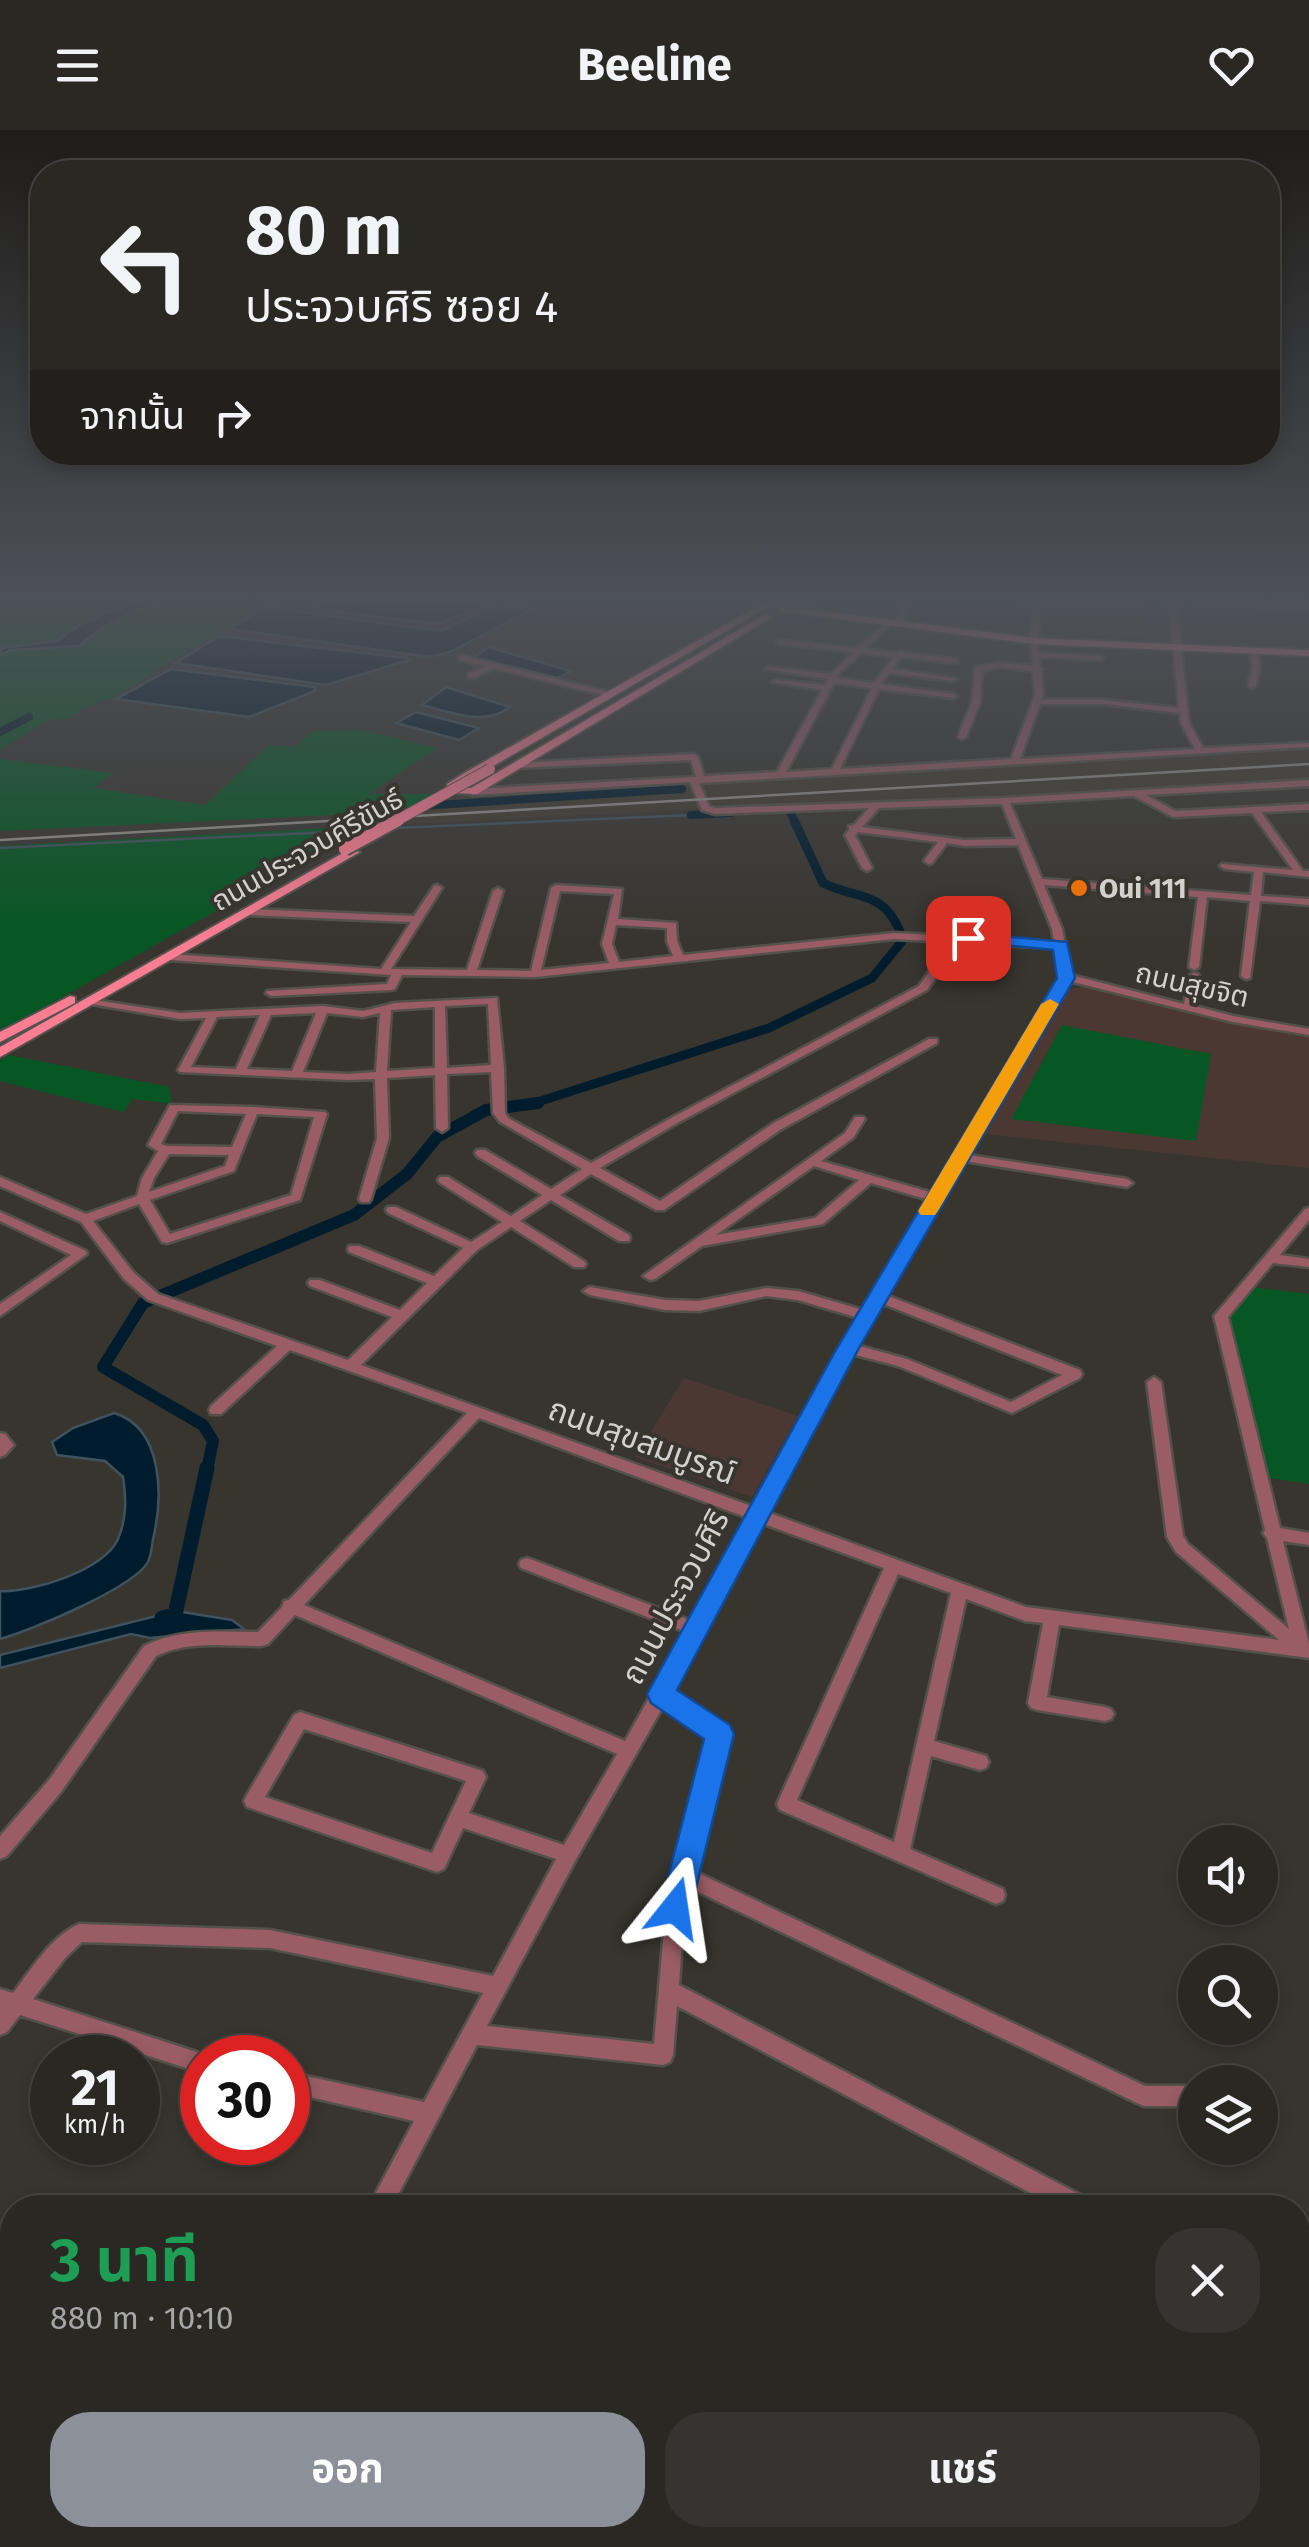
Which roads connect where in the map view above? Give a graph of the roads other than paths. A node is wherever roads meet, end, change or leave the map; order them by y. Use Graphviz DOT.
graph roads {
  1 [pos="576,714"];
  2 [pos="589,714"];
  3 [pos="594,714"];
  4 [pos="605,714"];
  5 [pos="814,714"];
  6 [pos="863,714"];
  7 [pos="971,714"];
  8 [pos="1033,714"];
  9 [pos="1183,714"];
  10 [pos="962,737"];
  11 [pos="692,746"];
  12 [pos="1309,746"];
  13 [pos="1201,752"];
  14 [pos="694,757"];
  15 [pos="1014,763"];
  16 [pos="518,766"];
  17 [pos="493,770"];
  18 [pos="834,774"];
  19 [pos="779,777"];
  20 [pos="698,781"];
  21 [pos="1309,783"];
  22 [pos="473,792"];
  23 [pos="1136,793"];
  24 [pos="1005,801"];
  25 [pos="876,808"];
  26 [pos="1303,808"];
  27 [pos="1255,810"];
  28 [pos="1309,823"];
  29 [pos="852,828"];
  30 [pos="944,840"];
  31 [pos="1023,842"];
  32 [pos="349,850"];
  33 [pos="929,862"];
  34 [pos="1224,866"];
  35 [pos="867,868"];
  36 [pos="1258,869"];
  37 [pos="1304,874"];
  38 [pos="1039,882"];
  39 [pos="437,888"];
  40 [pos="498,891"];
  41 [pos="1203,894"];
  42 [pos="1255,898"];
  43 [pos="1309,902"];
  44 [pos="248,912"];
  45 [pos="418,919"];
  46 [pos="612,922"];
  47 [pos="910,936"];
  48 [pos="960,937"];
  49 [pos="1061,945"];
  50 [pos="170,956"];
  51 [pos="679,959"];
  52 [pos="615,966"];
  53 [pos="384,972"];
  54 [pos="398,972"];
  55 [pos="472,973"];
  56 [pos="535,974"];
  57 [pos="1246,976"];
  58 [pos="1066,978"];
  59 [pos="271,993"];
  60 [pos="91,1001"];
  61 [pos="440,1004"];
  62 [pos="1188,1008"];
  63 [pos="323,1010"];
  64 [pos="386,1011"];
  65 [pos="266,1013"];
  66 [pos="213,1015"];
  67 [pos="1309,1032"];
  68 [pos="0,1038"];
  69 [pos="933,1041"];
  70 [pos="0,1054"];
  71 [pos="498,1068"];
  72 [pos="440,1072"];
  73 [pos="240,1073"];
  74 [pos="296,1074"];
  75 [pos="381,1075"];
  76 [pos="253,1110"];
  77 [pos="859,1119"];
  78 [pos="442,1128"];
  79 [pos="165,1150"];
  80 [pos="236,1151"];
  81 [pos="481,1153"];
  82 [pos="960,1156"];
  83 [pos="812,1162"];
  84 [pos="590,1169"];
  85 [pos="868,1179"];
  86 [pos="444,1180"];
  87 [pos="0,1181"];
  88 [pos="1127,1183"];
  89 [pos="548,1196"];
  90 [pos="935,1198"];
  91 [pos="365,1199"];
  92 [pos="142,1201"];
  93 [pos="392,1210"];
  94 [pos="1309,1212"];
  95 [pos="85,1219"];
  96 [pos="2,1220"];
  97 [pos="509,1222"];
  98 [pos="624,1238"];
  99 [pos="697,1242"];
  100 [pos="472,1247"];
  101 [pos="354,1250"];
  102 [pos="1270,1258"];
  103 [pos="1309,1263"];
  104 [pos="579,1264"];
  105 [pos="650,1276"];
  106 [pos="436,1282"];
  107 [pos="315,1283"];
  108 [pos="0,1290"];
  109 [pos="590,1290"];
  110 [pos="878,1297"];
  111 [pos="16,1300"];
  112 [pos="0,1311"];
  113 [pos="402,1316"];
  114 [pos="867,1316"];
  115 [pos="288,1344"];
  116 [pos="848,1348"];
  117 [pos="352,1365"];
  118 [pos="1154,1382"];
  119 [pos="216,1410"];
  120 [pos="477,1411"];
  121 [pos="0,1438"];
  122 [pos="0,1451"];
  123 [pos="757,1512"];
  124 [pos="1271,1533"];
  125 [pos="1309,1539"];
  126 [pos="527,1564"];
  127 [pos="893,1567"];
  128 [pos="960,1591"];
  129 [pos="290,1606"];
  130 [pos="1052,1618"];
  131 [pos="696,1630"];
  132 [pos="1305,1650"];
  133 [pos="661,1694"];
  134 [pos="1105,1714"];
  135 [pos="924,1746"];
  136 [pos="627,1750"];
  137 [pos="980,1762"];
  138 [pos="458,1818"];
  139 [pos="0,1850"];
  140 [pos="568,1854"];
  141 [pos="900,1854"];
  142 [pos="684,1876"];
  143 [pos="996,1895"];
  144 [pos="499,1986"];
  145 [pos="667,1990"];
  146 [pos="9,2001"];
  147 [pos="0,2025"];
  148 [pos="474,2034"];
  149 [pos="180,2056"];
  150 [pos="310,2087"];
  151 [pos="1178,2096"];
  152 [pos="431,2114"];
  153 [pos="386,2195"];
  154 [pos="1057,2195"];
  1 -- 22 [label="main road"];
  2 -- 17 [label="main road, ถนนประจวบคีรีขันธ์"];
  3 -- 17 [label="main road, ถนนประจวบคีรีขันธ์"];
  4 -- 16 [label="main road"];
  5 -- 19 [label="street"];
  6 -- 18 [label="street"];
  7 -- 10 [label="street"];
  8 -- 15 [label="street"];
  9 -- 13 [label="street"];
  11 -- 14 [label="street"];
  12 -- 13 [label="street"];
  13 -- 15 [label="street"];
  14 -- 16 [label="street"];
  14 -- 20 [label="street"];
  15 -- 18 [label="street"];
  16 -- 22 [label="main road"];
  17 -- 32 [label="main road, ถนนประจวบคีรีขันธ์, bridge"];
  18 -- 19 [label="street"];
  19 -- 20 [label="street"];
  20 -- 22 [label="street"];
  20 -- 25 [label="street"];
  21 -- 23 [label="street"];
  23 -- 24 [label="street"];
  23 -- 27 [label="street"];
  24 -- 25 [label="street"];
  24 -- 31 [label="street"];
  25 -- 29 [label="street"];
  26 -- 27 [label="street"];
  26 -- 28 [label="street"];
  27 -- 37 [label="street"];
  29 -- 30 [label="street"];
  29 -- 35 [label="street"];
  30 -- 31 [label="street"];
  30 -- 33 [label="street"];
  31 -- 38 [label="street"];
  32 -- 44 [label="main road, ถนนประจวบคีรีขันธ์"];
  32 -- 68 [label="main road, ถนนประจวบคีรีขันธ์"];
  34 -- 36 [label="street"];
  36 -- 37 [label="street"];
  36 -- 42 [label="street"];
  38 -- 41 [label="street"];
  38 -- 49 [label="street"];
  39 -- 45 [label="street"];
  40 -- 55 [label="street"];
  41 -- 42 [label="street"];
  41 -- 62 [label="street"];
  42 -- 43 [label="street"];
  42 -- 57 [label="street"];
  44 -- 45 [label="street"];
  44 -- 50 [label="main road, ถนนประจวบคีรีขันธ์"];
  45 -- 53 [label="street"];
  46 -- 51 [label="street"];
  46 -- 52 [label="street"];
  46 -- 56 [label="street"];
  47 -- 48 [label="street"];
  47 -- 51 [label="street"];
  48 -- 49 [label="street"];
  48 -- 84 [label="street"];
  49 -- 58 [label="street"];
  50 -- 53 [label="street"];
  50 -- 60 [label="main road, ถนนประจวบคีรีขันธ์"];
  51 -- 52 [label="street"];
  52 -- 56 [label="street"];
  53 -- 54 [label="street"];
  54 -- 55 [label="street"];
  54 -- 59 [label="street"];
  55 -- 56 [label="street"];
  58 -- 62 [label="street, ถนนสุขจิต"];
  58 -- 82 [label="street, ถนนประจวบศิริ"];
  60 -- 66 [label="street"];
  60 -- 70 [label="main road, ถนนประจวบคีรีขันธ์"];
  61 -- 64 [label="street"];
  61 -- 71 [label="street"];
  61 -- 72 [label="street"];
  62 -- 67 [label="street, ถนนสุขจิต"];
  63 -- 64 [label="street"];
  63 -- 65 [label="street"];
  63 -- 74 [label="street"];
  64 -- 75 [label="street"];
  65 -- 66 [label="street"];
  65 -- 73 [label="street"];
  66 -- 73 [label="street"];
  69 -- 84 [label="street"];
  71 -- 72 [label="street"];
  71 -- 84 [label="street"];
  72 -- 75 [label="street"];
  72 -- 78 [label="street"];
  73 -- 74 [label="street"];
  74 -- 75 [label="street"];
  75 -- 91 [label="street"];
  76 -- 79 [label="street"];
  76 -- 80 [label="street"];
  76 -- 92 [label="street"];
  77 -- 83 [label="street"];
  79 -- 80 [label="street"];
  79 -- 92 [label="street"];
  80 -- 92 [label="street"];
  81 -- 89 [label="street"];
  82 -- 88 [label="street"];
  82 -- 90 [label="street, ถนนประจวบศิริ"];
  83 -- 85 [label="street"];
  83 -- 99 [label="street"];
  84 -- 89 [label="street"];
  85 -- 90 [label="street"];
  85 -- 99 [label="street"];
  86 -- 97 [label="street"];
  87 -- 95 [label="street, ถนนสุขสมบูรณ์"];
  89 -- 97 [label="street"];
  89 -- 98 [label="street"];
  90 -- 110 [label="street, ถนนประจวบศิริ"];
  92 -- 95 [label="street"];
  93 -- 100 [label="street"];
  94 -- 102 [label="street"];
  95 -- 115 [label="street, ถนนสุขสมบูรณ์"];
  96 -- 111 [label="street"];
  97 -- 100 [label="street"];
  97 -- 104 [label="street"];
  99 -- 105 [label="street"];
  100 -- 106 [label="street"];
  101 -- 106 [label="street"];
  102 -- 103 [label="street"];
  102 -- 124 [label="street"];
  106 -- 113 [label="street"];
  107 -- 113 [label="street"];
  108 -- 111 [label="street"];
  109 -- 114 [label="street"];
  110 -- 114 [label="street, ถนนประจวบศิริ"];
  110 -- 116 [label="street"];
  111 -- 112 [label="street"];
  113 -- 117 [label="street"];
  114 -- 116 [label="street, ถนนประจวบศิริ"];
  115 -- 117 [label="street, ถนนสุขสมบูรณ์"];
  115 -- 119 [label="street"];
  116 -- 123 [label="street, ถนนประจวบศิริ"];
  117 -- 120 [label="street, ถนนสุขสมบูรณ์"];
  118 -- 132 [label="street"];
  120 -- 123 [label="street, ถนนสุขสมบูรณ์"];
  120 -- 129 [label="street"];
  121 -- 122 [label="street"];
  123 -- 127 [label="street, ถนนสุขสมบูรณ์"];
  123 -- 131 [label="street, ถนนประจวบศิริ"];
  124 -- 125 [label="street"];
  124 -- 132 [label="street"];
  126 -- 131 [label="street"];
  127 -- 128 [label="street, ถนนสุขสมบูรณ์"];
  127 -- 141 [label="street"];
  128 -- 130 [label="street, ถนนสุขสมบูรณ์"];
  128 -- 135 [label="street"];
  129 -- 136 [label="street"];
  129 -- 139 [label="street"];
  130 -- 132 [label="street, ถนนสุขสมบูรณ์"];
  130 -- 134 [label="street"];
  131 -- 133 [label="street, ถนนประจวบศิริ"];
  133 -- 136 [label="street, ถนนประจวบศิริ"];
  133 -- 142 [label="street"];
  135 -- 137 [label="street"];
  135 -- 141 [label="street"];
  136 -- 140 [label="street, ถนนประจวบศิริ"];
  138 -- 138 [label="street"];
  138 -- 140 [label="street"];
  140 -- 144 [label="street, ถนนประจวบศิริ"];
  141 -- 143 [label="street"];
  142 -- 145 [label="street"];
  142 -- 151 [label="street"];
  144 -- 146 [label="street"];
  144 -- 148 [label="street, ถนนประจวบศิริ"];
  145 -- 148 [label="street"];
  145 -- 154 [label="street"];
  146 -- 147 [label="street"];
  146 -- 149 [label="street"];
  148 -- 152 [label="street, ถนนประจวบศิริ"];
  150 -- 152 [label="street"];
  152 -- 153 [label="street, ถนนประจวบศิริ"];
}
